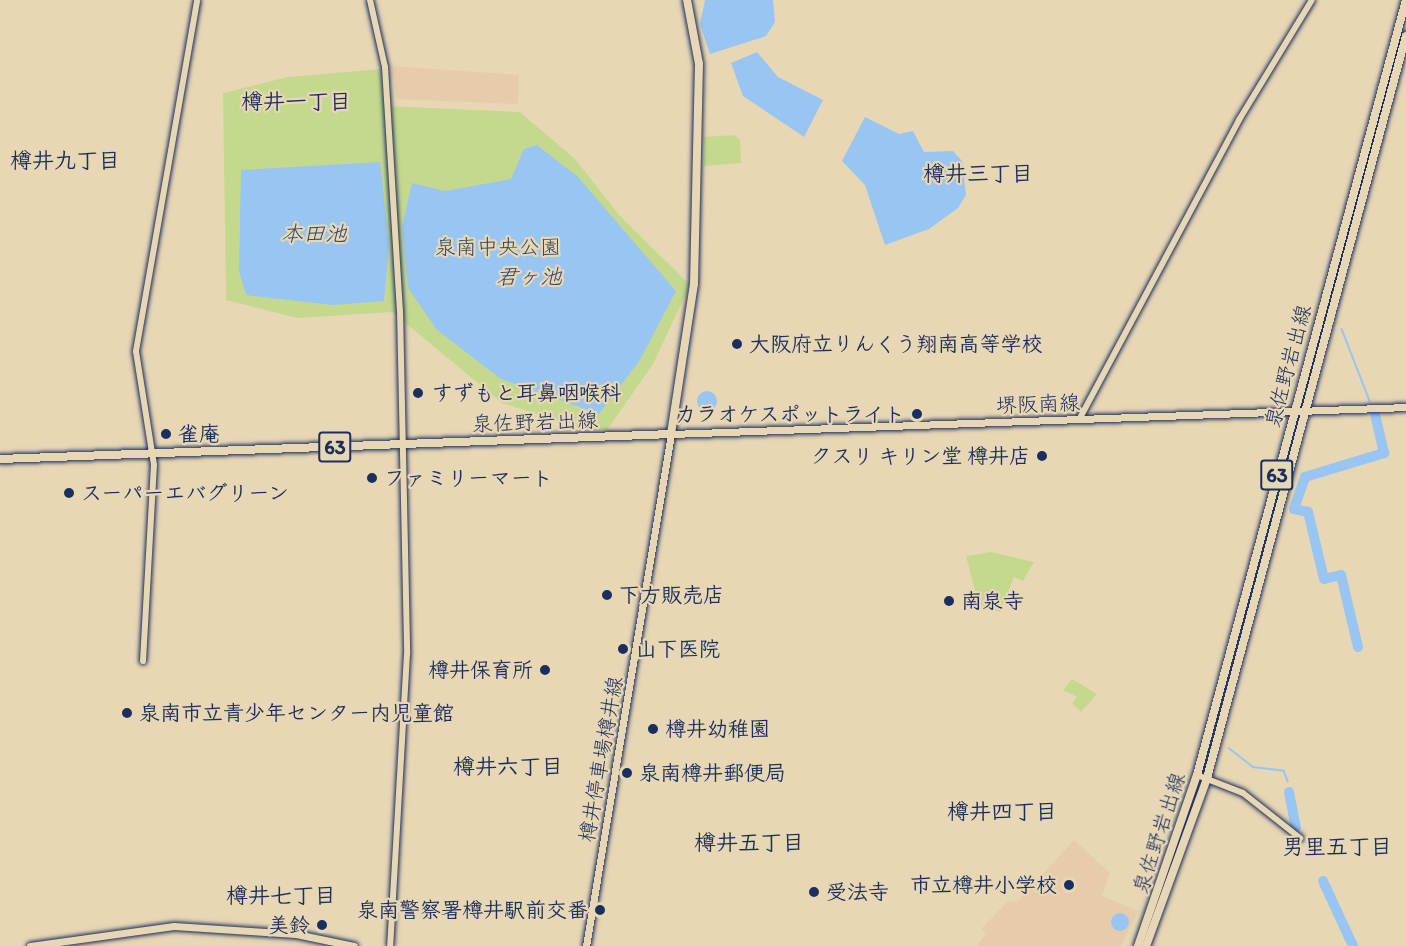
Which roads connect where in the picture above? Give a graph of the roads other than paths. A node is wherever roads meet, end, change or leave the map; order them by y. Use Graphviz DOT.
graph roads {
  1 [pos="197,0"];
  2 [pos="370,0"];
  3 [pos="687,0"];
  4 [pos="1312,0"];
  5 [pos="1406,0"];
  6 [pos="1406,36"];
  7 [pos="1406,407"];
  8 [pos="1306,410"];
  9 [pos="1294,411"];
  10 [pos="1080,418"];
  11 [pos="671,434"];
  12 [pos="400,444"];
  13 [pos="154,453"];
  14 [pos="0,459"];
  15 [pos="143,661"];
  16 [pos="1197,775"];
  17 [pos="1207,778"];
  18 [pos="1300,838"];
  19 [pos="30,946"];
  20 [pos="354,946"];
  21 [pos="390,946"];
  22 [pos="586,946"];
  23 [pos="1138,946"];
  24 [pos="1146,946"];
  1 -- 13 [label="street"];
  2 -- 12 [label="street"];
  3 -- 11 [label="main road"];
  4 -- 10 [label="street"];
  5 -- 9 [label="main road, 泉佐野岩出線 / 63"];
  6 -- 8 [label="main road, 泉佐野岩出線 / 63"];
  7 -- 8 [label="main road, 堺阪南線"];
  8 -- 9 [label="main road, 堺阪南線"];
  8 -- 17 [label="main road, 泉佐野岩出線 / 63"];
  9 -- 10 [label="main road, 堺阪南線"];
  9 -- 16 [label="main road, 泉佐野岩出線 / 63"];
  10 -- 11 [label="main road, 堺阪南線"];
  11 -- 12 [label="main road, 泉佐野岩出線 / 63"];
  11 -- 22 [label="main road, 樽井停車場樽井線"];
  12 -- 13 [label="main road, 泉佐野岩出線 / 63"];
  12 -- 21 [label="street"];
  13 -- 14 [label="main road, 泉佐野岩出線 / 63"];
  13 -- 15 [label="street"];
  16 -- 17 [label="street"];
  16 -- 23 [label="main road, 泉佐野岩出線 / 63"];
  17 -- 18 [label="street"];
  17 -- 24 [label="main road, 泉佐野岩出線 / 63"];
  19 -- 20 [label="main road"];
}
